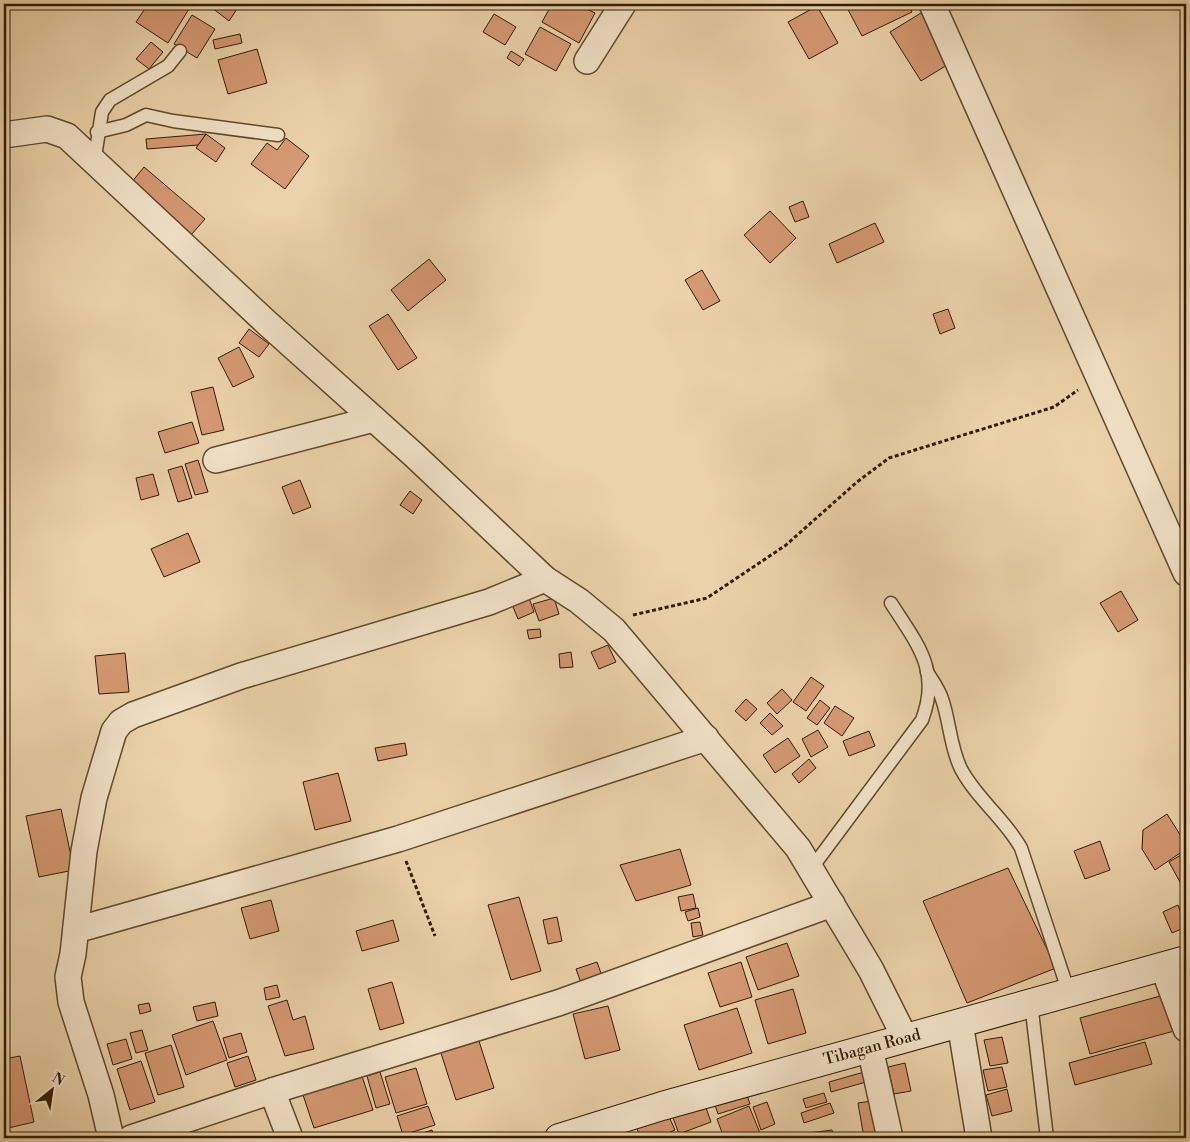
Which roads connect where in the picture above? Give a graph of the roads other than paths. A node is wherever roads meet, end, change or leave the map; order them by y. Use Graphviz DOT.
graph roads {
  1 [pos="623,4"];
  2 [pos="932,4"];
  3 [pos="180,51"];
  4 [pos="587,61"];
  5 [pos="98,132"];
  6 [pos="4,135"];
  7 [pos="278,135"];
  8 [pos="94,163"];
  9 [pos="374,419"];
  10 [pos="216,460"];
  11 [pos="1186,573"];
  12 [pos="545,579"];
  13 [pos="891,603"];
  14 [pos="927,672"];
  15 [pos="706,738"];
  16 [pos="811,869"];
  17 [pos="832,904"];
  18 [pos="76,930"];
  19 [pos="1175,963"];
  20 [pos="1069,992"];
  21 [pos="1031,1003"];
  22 [pos="960,1023"];
  23 [pos="1186,1029"];
  24 [pos="905,1038"];
  25 [pos="870,1048"];
  26 [pos="272,1091"];
  27 [pos="111,1138"];
  28 [pos="131,1138"];
  29 [pos="290,1138"];
  30 [pos="559,1138"];
  31 [pos="890,1138"];
  32 [pos="979,1138"];
  33 [pos="1047,1138"];
  1 -- 4 [label="street"];
  2 -- 11 [label="street"];
  3 -- 5 [label="lane"];
  5 -- 7 [label="lane"];
  5 -- 8 [label="lane"];
  6 -- 8 [label="street"];
  8 -- 9 [label="street"];
  9 -- 10 [label="street"];
  9 -- 12 [label="street"];
  12 -- 15 [label="street"];
  12 -- 18 [label="street"];
  13 -- 14 [label="lane"];
  14 -- 16 [label="lane"];
  14 -- 20 [label="lane"];
  15 -- 16 [label="street"];
  15 -- 18 [label="street"];
  16 -- 17 [label="street"];
  17 -- 24 [label="street"];
  17 -- 26 [label="street"];
  18 -- 27 [label="street"];
  19 -- 20 [label="main road, Tibagan Road"];
  19 -- 23 [label="street"];
  20 -- 21 [label="main road, Tibagan Road"];
  21 -- 22 [label="main road, Tibagan Road"];
  21 -- 33 [label="lane"];
  22 -- 24 [label="main road, Tibagan Road"];
  22 -- 32 [label="street"];
  24 -- 25 [label="main road, Tibagan Road"];
  25 -- 30 [label="main road, Tibagan Road"];
  25 -- 31 [label="street"];
  26 -- 28 [label="street"];
  26 -- 29 [label="street"];
}
